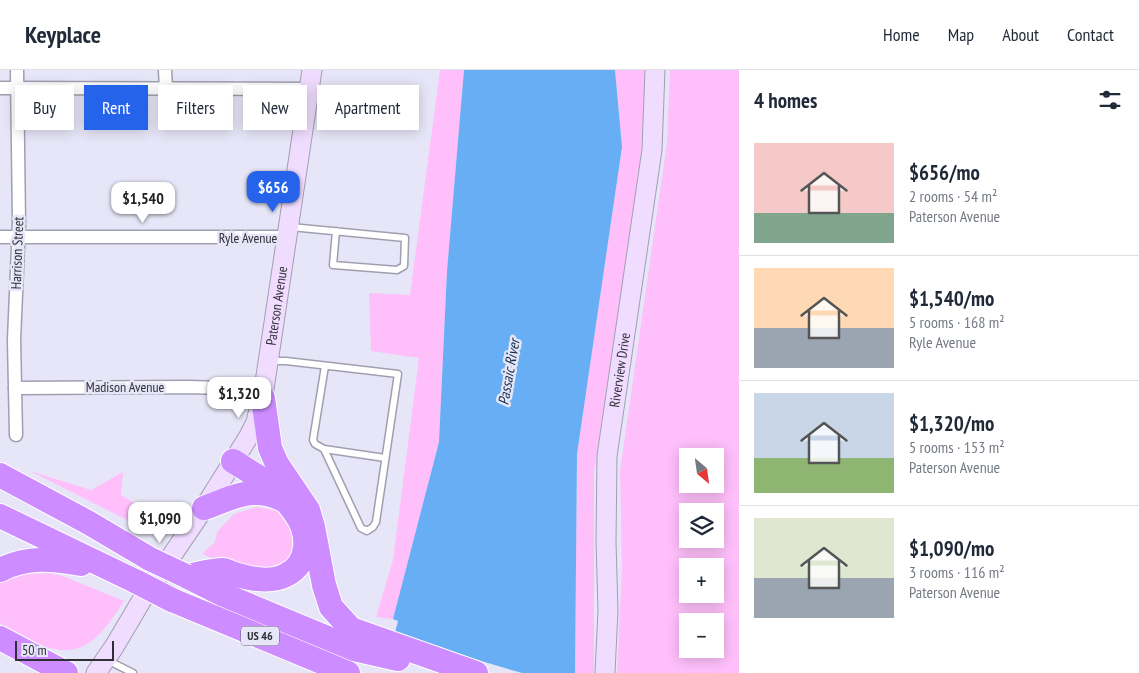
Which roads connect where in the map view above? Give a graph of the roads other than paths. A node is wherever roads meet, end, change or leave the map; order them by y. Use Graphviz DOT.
graph roads {
  1 [pos="17,70"];
  2 [pos="166,70"];
  3 [pos="312,70"];
  4 [pos="655,70"];
  5 [pos="18,85"];
  6 [pos="166,85"];
  7 [pos="0,88"];
  8 [pos="15,88"];
  9 [pos="74,88"];
  10 [pos="158,89"];
  11 [pos="233,89"];
  12 [pos="309,89"];
  13 [pos="18,130"];
  14 [pos="336,231"];
  15 [pos="287,232"];
  16 [pos="0,238"];
  17 [pos="18,238"];
  18 [pos="268,360"];
  19 [pos="325,366"];
  20 [pos="15,388"];
  21 [pos="264,394"];
  22 [pos="16,435"];
  23 [pos="324,449"];
  24 [pos="236,456"];
  25 [pos="385,458"];
  26 [pos="0,475"];
  27 [pos="290,495"];
  28 [pos="204,508"];
  29 [pos="0,516"];
  30 [pos="107,568"];
  31 [pos="0,570"];
  32 [pos="186,576"];
  33 [pos="140,590"];
  34 [pos="0,638"];
  35 [pos="356,640"];
  36 [pos="101,666"];
  37 [pos="66,673"];
  38 [pos="133,673"];
  39 [pos="347,673"];
  40 [pos="453,673"];
  41 [pos="476,673"];
  42 [pos="605,673"];
  1 -- 5 [label="street, Harrison Street"];
  2 -- 6 [label="street"];
  3 -- 12 [label="main road, Paterson Avenue"];
  4 -- 42 [label="main road, Riverview Drive"];
  7 -- 8 [label="street"];
  9 -- 10 [label="street"];
  11 -- 12 [label="street"];
  12 -- 15 [label="main road, Paterson Avenue"];
  13 -- 17 [label="street, Harrison Street"];
  14 -- 14 [label="lane"];
  14 -- 15 [label="lane"];
  15 -- 17 [label="street, Ryle Avenue"];
  15 -- 18 [label="main road, Paterson Avenue"];
  16 -- 17 [label="street, Ryle Avenue"];
  17 -- 20 [label="street, Harrison Street"];
  18 -- 19 [label="lane"];
  18 -- 21 [label="main road, Paterson Avenue"];
  19 -- 23 [label="lane"];
  19 -- 25 [label="lane"];
  20 -- 21 [label="street, Madison Avenue"];
  20 -- 22 [label="street, Harrison Street"];
  21 -- 24 [label="main road, Paterson Avenue"];
  21 -- 27 [label="highway"];
  23 -- 25 [label="lane"];
  23 -- 25 [label="lane"];
  24 -- 27 [label="highway"];
  24 -- 28 [label="main road, Paterson Avenue"];
  26 -- 32 [label="highway, US 46, bridge"];
  27 -- 28 [label="highway"];
  27 -- 32 [label="highway"];
  27 -- 35 [label="highway"];
  28 -- 33 [label="main road, Paterson Avenue"];
  29 -- 30 [label="highway, US 46"];
  30 -- 31 [label="highway"];
  30 -- 33 [label="highway, US 46"];
  32 -- 35 [label="highway, US 46"];
  33 -- 36 [label="main road, Paterson Avenue"];
  33 -- 39 [label="highway, US 46, bridge"];
  34 -- 37 [label="highway"];
  35 -- 40 [label="highway, US 46"];
  35 -- 41 [label="highway"];
  36 -- 38 [label="lane"];
}
